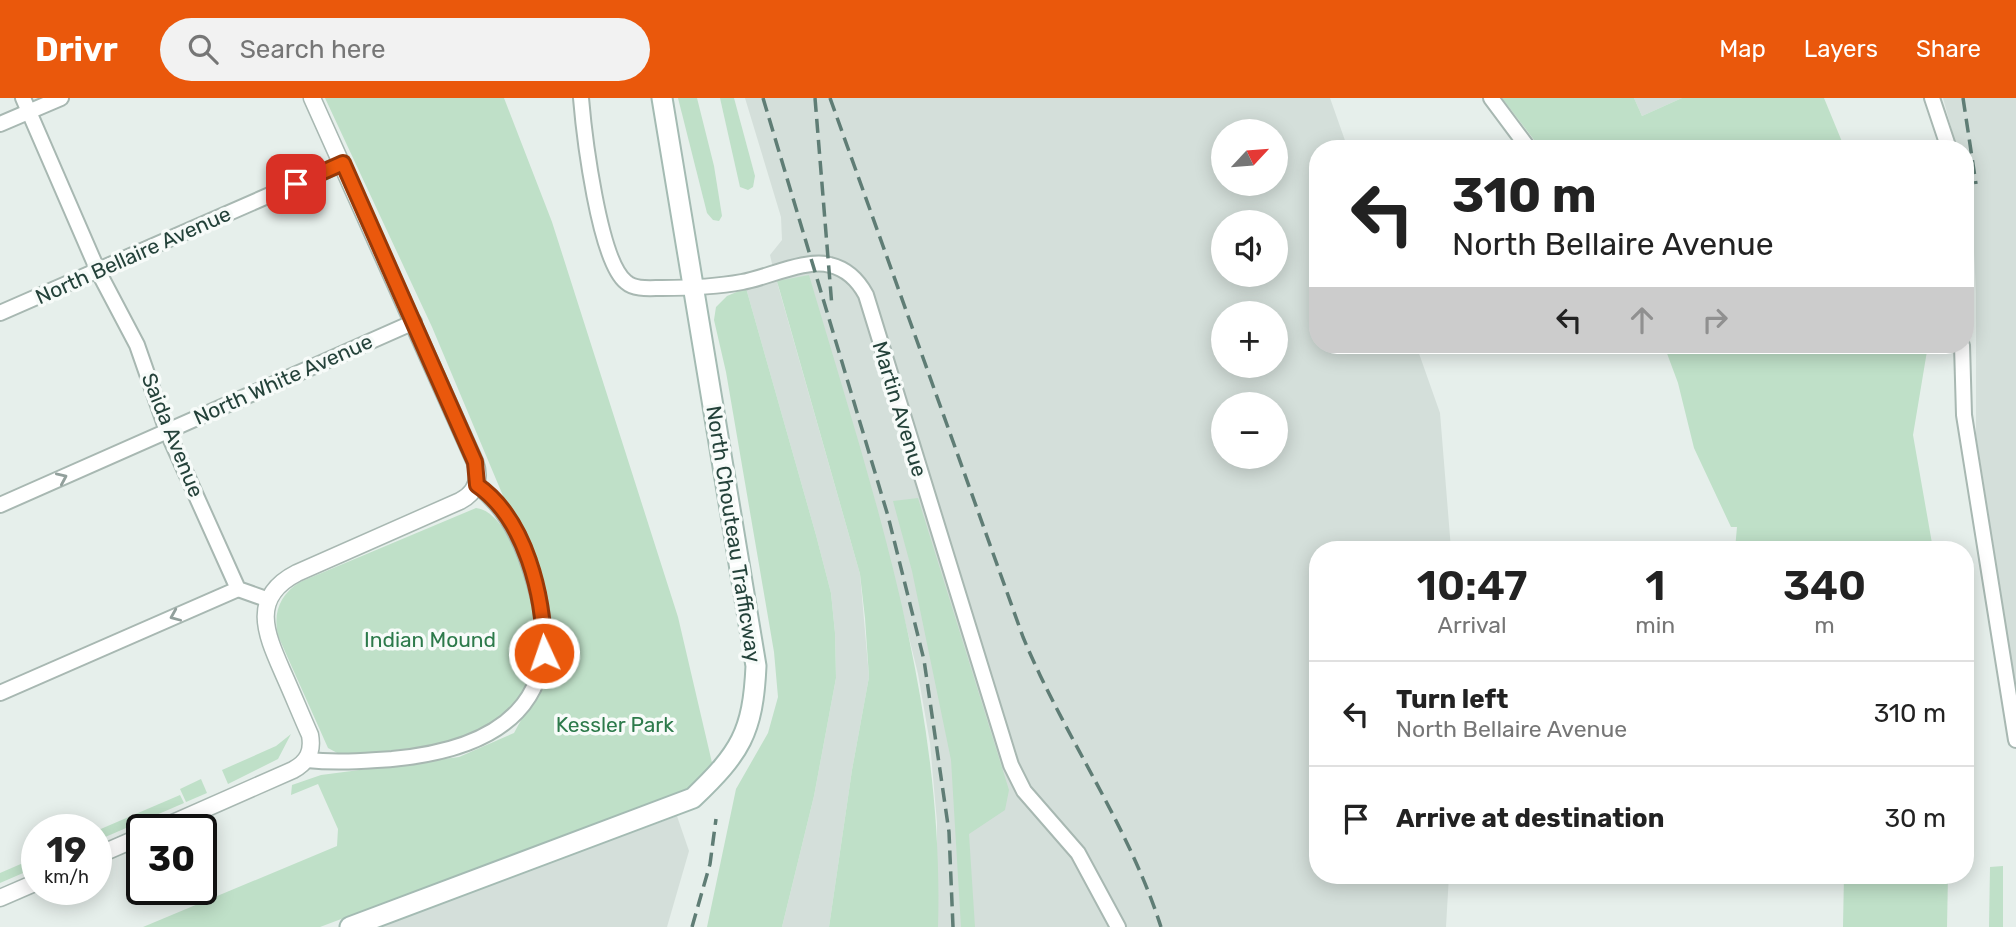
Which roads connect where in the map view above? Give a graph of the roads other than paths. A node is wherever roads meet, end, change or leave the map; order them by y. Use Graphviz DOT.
graph roads {
  1 [pos="61,98"];
  2 [pos="312,98"];
  3 [pos="581,98"];
  4 [pos="662,98"];
  5 [pos="1491,98"];
  6 [pos="1932,98"];
  7 [pos="26,105"];
  8 [pos="0,124"];
  9 [pos="1522,140"];
  10 [pos="1946,140"];
  11 [pos="343,163"];
  12 [pos="97,271"];
  13 [pos="694,288"];
  14 [pos="0,313"];
  15 [pos="414,322"];
  16 [pos="1962,354"];
  17 [pos="167,431"];
  18 [pos="477,485"];
  19 [pos="0,506"];
  20 [pos="238,589"];
  21 [pos="268,600"];
  22 [pos="0,693"];
  23 [pos="2016,740"];
  24 [pos="307,760"];
  25 [pos="193,814"];
  26 [pos="21,889"];
  27 [pos="0,898"];
  28 [pos="350,927"];
  29 [pos="1118,927"];
  1 -- 7 [label="street"];
  2 -- 11 [label="street"];
  3 -- 13 [label="street, Martin Avenue"];
  4 -- 13 [label="main road, North Chouteau Trafficway"];
  5 -- 9 [label="street"];
  6 -- 10 [label="street"];
  7 -- 8 [label="street"];
  7 -- 12 [label="street, Saida Avenue"];
  11 -- 12 [label="street, North Bellaire Avenue"];
  11 -- 15 [label="street"];
  12 -- 14 [label="street, North Bellaire Avenue"];
  12 -- 17 [label="street, Saida Avenue"];
  13 -- 28 [label="main road, North Chouteau Trafficway"];
  13 -- 29 [label="street, Martin Avenue"];
  15 -- 17 [label="street, North White Avenue"];
  15 -- 18 [label="street"];
  16 -- 23 [label="street"];
  19 -- 17 [label="street, North White Avenue, one-way"];
  17 -- 20 [label="street, Saida Avenue"];
  18 -- 21 [label="street"];
  18 -- 24 [label="street"];
  20 -- 21 [label="street"];
  20 -- 22 [label="street, one-way"];
  21 -- 24 [label="street"];
  24 -- 25 [label="street"];
  26 -- 27 [label="street"];
}
